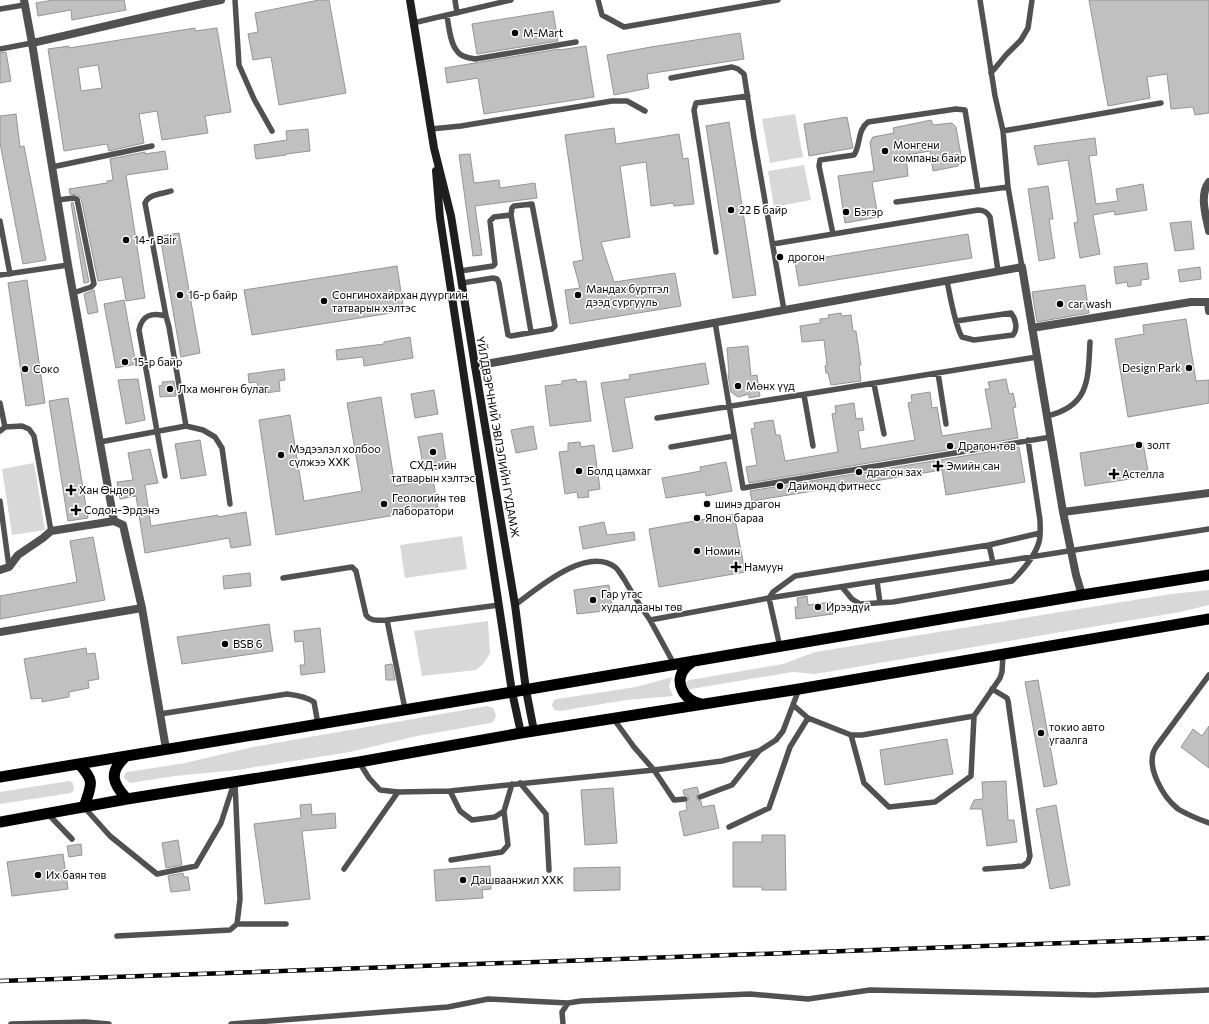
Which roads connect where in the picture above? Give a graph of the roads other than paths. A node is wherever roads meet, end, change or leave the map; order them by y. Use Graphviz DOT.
graph roads {
  1 [pos="221,0"];
  2 [pos="235,0"];
  3 [pos="410,0"];
  4 [pos="455,0"];
  5 [pos="511,0"];
  6 [pos="598,0"];
  7 [pos="778,0"];
  8 [pos="980,0"];
  9 [pos="1032,0"];
  10 [pos="24,2"];
  11 [pos="0,9"];
  12 [pos="457,13"];
  13 [pos="447,16"];
  14 [pos="413,23"];
  15 [pos="576,42"];
  16 [pos="32,44"];
  17 [pos="0,49"];
  18 [pos="991,73"];
  19 [pos="672,78"];
  20 [pos="748,96"];
  21 [pos="1161,103"];
  22 [pos="645,111"];
  23 [pos="431,129"];
  24 [pos="272,131"];
  25 [pos="1003,131"];
  26 [pos="152,146"];
  27 [pos="434,148"];
  28 [pos="52,167"];
  29 [pos="1209,182"];
  30 [pos="1008,187"];
  31 [pos="171,191"];
  32 [pos="978,191"];
  33 [pos="57,200"];
  34 [pos="896,202"];
  35 [pos="511,215"];
  36 [pos="0,221"];
  37 [pos="1,231"];
  38 [pos="1209,231"];
  39 [pos="833,234"];
  40 [pos="773,244"];
  41 [pos="716,252"];
  42 [pos="68,265"];
  43 [pos="1022,267"];
  44 [pos="460,271"];
  45 [pos="998,271"];
  46 [pos="10,274"];
  47 [pos="0,275"];
  48 [pos="947,280"];
  49 [pos="462,283"];
  50 [pos="73,293"];
  51 [pos="1209,305"];
  52 [pos="784,310"];
  53 [pos="166,316"];
  54 [pos="956,321"];
  55 [pos="715,322"];
  56 [pos="1032,328"];
  57 [pos="531,332"];
  58 [pos="1090,342"];
  59 [pos="1037,357"];
  60 [pos="475,366"];
  61 [pos="938,373"];
  62 [pos="874,384"];
  63 [pos="804,395"];
  64 [pos="0,403"];
  65 [pos="730,407"];
  66 [pos="1047,416"];
  67 [pos="657,418"];
  68 [pos="946,424"];
  69 [pos="186,426"];
  70 [pos="5,427"];
  71 [pos="157,430"];
  72 [pos="0,431"];
  73 [pos="884,434"];
  74 [pos="734,436"];
  75 [pos="1051,437"];
  76 [pos="1028,440"];
  77 [pos="100,442"];
  78 [pos="813,446"];
  79 [pos="670,448"];
  80 [pos="165,476"];
  81 [pos="1209,492"];
  82 [pos="0,501"];
  83 [pos="230,504"];
  84 [pos="1063,512"];
  85 [pos="114,521"];
  86 [pos="1209,529"];
  87 [pos="51,531"];
  88 [pos="1040,533"];
  89 [pos="989,545"];
  90 [pos="1071,550"];
  91 [pos="1032,557"];
  92 [pos="993,563"];
  93 [pos="9,567"];
  94 [pos="0,570"];
  95 [pos="1209,575"];
  96 [pos="283,578"];
  97 [pos="877,581"];
  98 [pos="842,587"];
  99 [pos="1082,595"];
  100 [pos="769,598"];
  101 [pos="880,603"];
  102 [pos="499,605"];
  103 [pos="516,605"];
  104 [pos="142,608"];
  105 [pos="1209,619"];
  106 [pos="387,620"];
  107 [pos="650,620"];
  108 [pos="0,632"];
  109 [pos="780,647"];
  110 [pos="1004,655"];
  111 [pos="694,661"];
  112 [pos="674,664"];
  113 [pos="1209,675"];
  114 [pos="799,689"];
  115 [pos="992,689"];
  116 [pos="526,690"];
  117 [pos="512,692"];
  118 [pos="703,704"];
  119 [pos="793,705"];
  120 [pos="406,710"];
  121 [pos="160,714"];
  122 [pos="974,716"];
  123 [pos="613,718"];
  124 [pos="808,718"];
  125 [pos="318,724"];
  126 [pos="534,731"];
  127 [pos="521,733"];
  128 [pos="851,735"];
  129 [pos="166,749"];
  130 [pos="759,751"];
  131 [pos="125,757"];
  132 [pos="359,762"];
  133 [pos="78,764"];
  134 [pos="654,770"];
  135 [pos="0,777"];
  136 [pos="235,782"];
  137 [pos="520,783"];
  138 [pos="512,784"];
  139 [pos="450,791"];
  140 [pos="398,792"];
  141 [pos="700,797"];
  142 [pos="128,799"];
  143 [pos="685,799"];
  144 [pos="84,807"];
  145 [pos="504,811"];
  146 [pos="48,814"];
  147 [pos="0,822"];
  148 [pos="1209,823"];
  149 [pos="729,827"];
  150 [pos="72,839"];
  151 [pos="451,860"];
  152 [pos="344,869"];
  153 [pos="984,869"];
  154 [pos="549,870"];
  155 [pos="237,924"];
  156 [pos="286,924"];
  157 [pos="117,936"];
  158 [pos="1209,990"];
  159 [pos="568,1003"];
  160 [pos="11,1024"];
  161 [pos="109,1024"];
  162 [pos="231,1024"];
  163 [pos="563,1024"];
  1 -- 16 [label="street"];
  2 -- 24 [label="lane"];
  3 -- 14 [label="main road, ҮЙЛДВЭРЧНИЙ ЭВЛЭЛИЙН ГУДАМЖ"];
  4 -- 12 [label="lane"];
  5 -- 12 [label="lane"];
  6 -- 7 [label="lane"];
  8 -- 18 [label="lane"];
  9 -- 18 [label="lane"];
  10 -- 11 [label="lane"];
  10 -- 16 [label="street"];
  12 -- 13 [label="lane"];
  13 -- 14 [label="lane"];
  13 -- 15 [label="lane"];
  14 -- 23 [label="main road, ҮЙЛДВЭРЧНИЙ ЭВЛЭЛИЙН ГУДАМЖ"];
  16 -- 17 [label="lane"];
  16 -- 28 [label="street"];
  18 -- 25 [label="lane"];
  19 -- 20 [label="lane"];
  20 -- 40 [label="lane"];
  20 -- 41 [label="lane"];
  21 -- 25 [label="lane"];
  22 -- 23 [label="lane"];
  23 -- 27 [label="main road, ҮЙЛДВЭРЧНИЙ ЭВЛЭЛИЙН ГУДАМЖ"];
  25 -- 30 [label="lane"];
  26 -- 28 [label="lane"];
  27 -- 44 [label="main road, ҮЙЛДВЭРЧНИЙ ЭВЛЭЛИЙН ГУДАМЖ"];
  27 -- 102 [label="main road, ҮЙЛДВЭРЧНИЙ ЭВЛЭЛИЙН ГУДАМЖ"];
  28 -- 33 [label="street"];
  29 -- 38 [label="street"];
  30 -- 32 [label="lane"];
  30 -- 43 [label="lane"];
  31 -- 53 [label="lane"];
  32 -- 34 [label="lane"];
  32 -- 39 [label="lane"];
  33 -- 42 [label="street"];
  33 -- 50 [label="lane"];
  35 -- 44 [label="lane"];
  35 -- 57 [label="lane"];
  35 -- 57 [label="lane"];
  36 -- 37 [label="lane"];
  37 -- 46 [label="lane"];
  39 -- 40 [label="lane"];
  39 -- 45 [label="lane"];
  40 -- 52 [label="lane"];
  42 -- 46 [label="lane"];
  42 -- 50 [label="street"];
  43 -- 45 [label="street"];
  43 -- 56 [label="street"];
  44 -- 49 [label="main road, ҮЙЛДВЭРЧНИЙ ЭВЛЭЛИЙН ГУДАМЖ"];
  45 -- 48 [label="street"];
  46 -- 47 [label="lane"];
  48 -- 52 [label="street"];
  48 -- 54 [label="lane"];
  49 -- 57 [label="lane"];
  49 -- 60 [label="main road, ҮЙЛДВЭРЧНИЙ ЭВЛЭЛИЙН ГУДАМЖ"];
  50 -- 77 [label="street"];
  51 -- 56 [label="street"];
  52 -- 55 [label="street"];
  53 -- 69 [label="lane"];
  53 -- 71 [label="lane"];
  54 -- 54 [label="lane"];
  55 -- 60 [label="street"];
  55 -- 65 [label="lane"];
  56 -- 59 [label="street"];
  58 -- 66 [label="lane"];
  59 -- 61 [label="lane"];
  59 -- 66 [label="street"];
  60 -- 103 [label="main road, ҮЙЛДВЭРЧНИЙ ЭВЛЭЛИЙН ГУДАМЖ"];
  61 -- 62 [label="lane"];
  61 -- 68 [label="lane"];
  62 -- 63 [label="lane"];
  62 -- 73 [label="lane"];
  63 -- 65 [label="lane"];
  63 -- 78 [label="lane"];
  64 -- 70 [label="lane"];
  65 -- 67 [label="lane"];
  65 -- 74 [label="lane"];
  66 -- 75 [label="street"];
  69 -- 71 [label="lane"];
  69 -- 83 [label="lane"];
  70 -- 72 [label="lane"];
  70 -- 87 [label="lane"];
  71 -- 77 [label="lane"];
  71 -- 80 [label="lane"];
  74 -- 76 [label="lane"];
  74 -- 79 [label="lane"];
  75 -- 76 [label="lane"];
  75 -- 84 [label="street"];
  76 -- 88 [label="lane"];
  77 -- 85 [label="street"];
  81 -- 84 [label="street"];
  82 -- 93 [label="lane"];
  84 -- 90 [label="street"];
  85 -- 87 [label="street"];
  85 -- 104 [label="street"];
  86 -- 90 [label="lane"];
  87 -- 93 [label="street"];
  88 -- 89 [label="lane"];
  88 -- 91 [label="lane"];
  89 -- 92 [label="lane"];
  89 -- 100 [label="lane"];
  90 -- 91 [label="lane"];
  90 -- 99 [label="street"];
  91 -- 92 [label="lane"];
  91 -- 101 [label="lane"];
  92 -- 97 [label="lane"];
  93 -- 94 [label="street"];
  95 -- 99 [label="highway"];
  96 -- 106 [label="lane"];
  97 -- 98 [label="lane"];
  97 -- 101 [label="lane"];
  98 -- 100 [label="lane"];
  98 -- 101 [label="lane"];
  99 -- 109 [label="highway"];
  100 -- 107 [label="lane"];
  100 -- 109 [label="lane"];
  102 -- 106 [label="lane"];
  102 -- 117 [label="main road, ҮЙЛДВЭРЧНИЙ ЭВЛЭЛИЙН ГУДАМЖ"];
  103 -- 107 [label="lane"];
  103 -- 116 [label="main road, ҮЙЛДВЭРЧНИЙ ЭВЛЭЛИЙН ГУДАМЖ"];
  104 -- 108 [label="street"];
  104 -- 121 [label="street"];
  105 -- 110 [label="highway"];
  106 -- 120 [label="lane"];
  107 -- 112 [label="lane"];
  109 -- 111 [label="highway"];
  110 -- 114 [label="highway"];
  110 -- 115 [label="lane"];
  111 -- 112 [label="highway"];
  111 -- 118 [label="highway"];
  112 -- 116 [label="highway"];
  113 -- 148 [label="lane"];
  114 -- 118 [label="highway"];
  114 -- 119 [label="lane"];
  115 -- 122 [label="lane"];
  115 -- 153 [label="lane"];
  116 -- 117 [label="highway"];
  116 -- 126 [label="main road, ҮЙЛДВЭРЧНИЙ ЭВЛЭЛИЙН ГУДАМЖ"];
  117 -- 120 [label="highway"];
  117 -- 127 [label="main road, ҮЙЛДВЭРЧНИЙ ЭВЛЭЛИЙН ГУДАМЖ"];
  118 -- 123 [label="highway"];
  119 -- 124 [label="lane"];
  119 -- 130 [label="lane"];
  120 -- 125 [label="highway"];
  121 -- 125 [label="lane"];
  121 -- 129 [label="street"];
  122 -- 128 [label="lane"];
  122 -- 128 [label="lane"];
  123 -- 126 [label="highway"];
  123 -- 134 [label="lane"];
  124 -- 128 [label="lane"];
  124 -- 149 [label="lane"];
  125 -- 129 [label="highway"];
  126 -- 127 [label="highway"];
  127 -- 132 [label="highway"];
  129 -- 131 [label="highway"];
  130 -- 134 [label="lane"];
  130 -- 141 [label="lane"];
  131 -- 133 [label="highway"];
  131 -- 142 [label="highway"];
  132 -- 136 [label="highway"];
  132 -- 140 [label="lane"];
  133 -- 135 [label="highway"];
  133 -- 144 [label="highway"];
  134 -- 137 [label="lane"];
  134 -- 143 [label="lane"];
  136 -- 142 [label="highway"];
  136 -- 144 [label="lane"];
  136 -- 155 [label="lane"];
  137 -- 138 [label="lane"];
  137 -- 154 [label="lane"];
  138 -- 139 [label="lane"];
  138 -- 145 [label="lane"];
  139 -- 140 [label="lane"];
  139 -- 145 [label="lane"];
  140 -- 152 [label="lane"];
  142 -- 144 [label="highway"];
  144 -- 146 [label="highway"];
  145 -- 151 [label="lane"];
  146 -- 147 [label="highway"];
  146 -- 150 [label="lane"];
  155 -- 156 [label="lane"];
  155 -- 157 [label="lane"];
  158 -- 159 [label="lane"];
  159 -- 162 [label="lane"];
  159 -- 163 [label="lane"];
  160 -- 161 [label="lane"];
}
